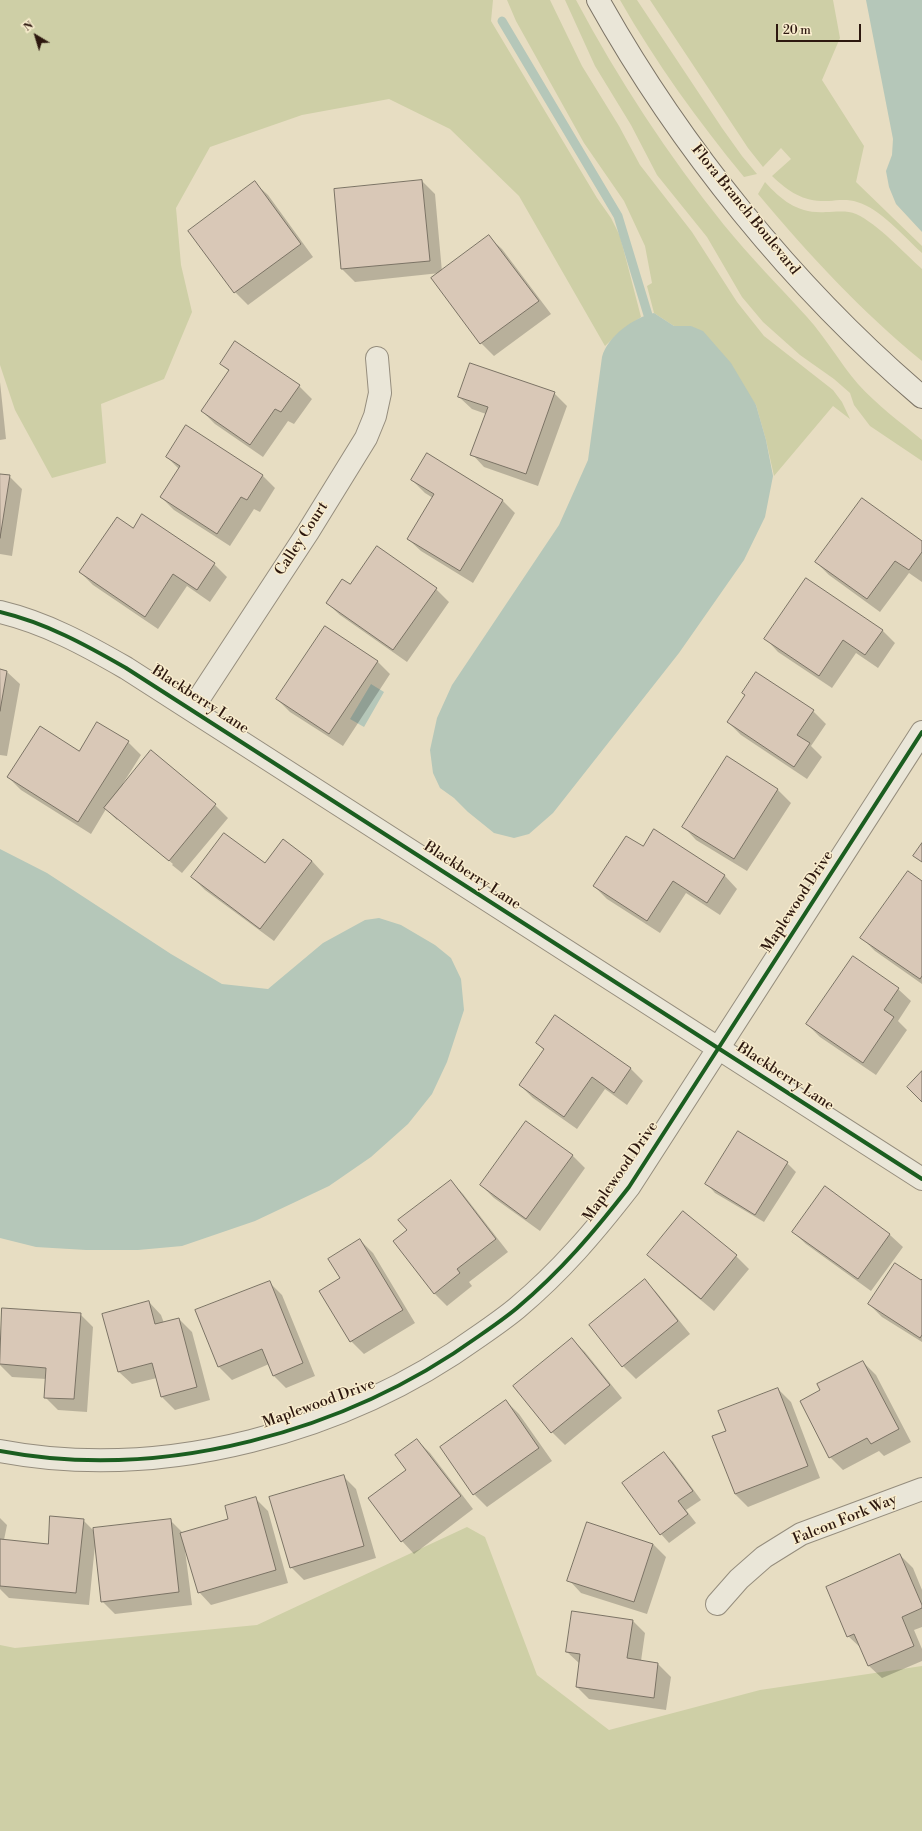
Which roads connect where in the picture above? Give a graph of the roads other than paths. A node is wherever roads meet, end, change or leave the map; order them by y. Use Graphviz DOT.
graph roads {
  1 [pos="598,0"];
  2 [pos="377,358"];
  3 [pos="922,397"];
  4 [pos="0,612"];
  5 [pos="192,709"];
  6 [pos="922,732"];
  7 [pos="718,1047"];
  8 [pos="922,1179"];
  9 [pos="0,1451"];
  10 [pos="922,1489"];
  11 [pos="717,1604"];
  1 -- 3 [label="street, Flora Branch Boulevard"];
  2 -- 5 [label="street, Calley Court"];
  4 -- 5 [label="street, Blackberry Lane"];
  5 -- 7 [label="street, Blackberry Lane"];
  6 -- 7 [label="street, Maplewood Drive"];
  7 -- 8 [label="street, Blackberry Lane"];
  7 -- 9 [label="street, Maplewood Drive"];
  10 -- 11 [label="street, Falcon Fork Way"];
}
